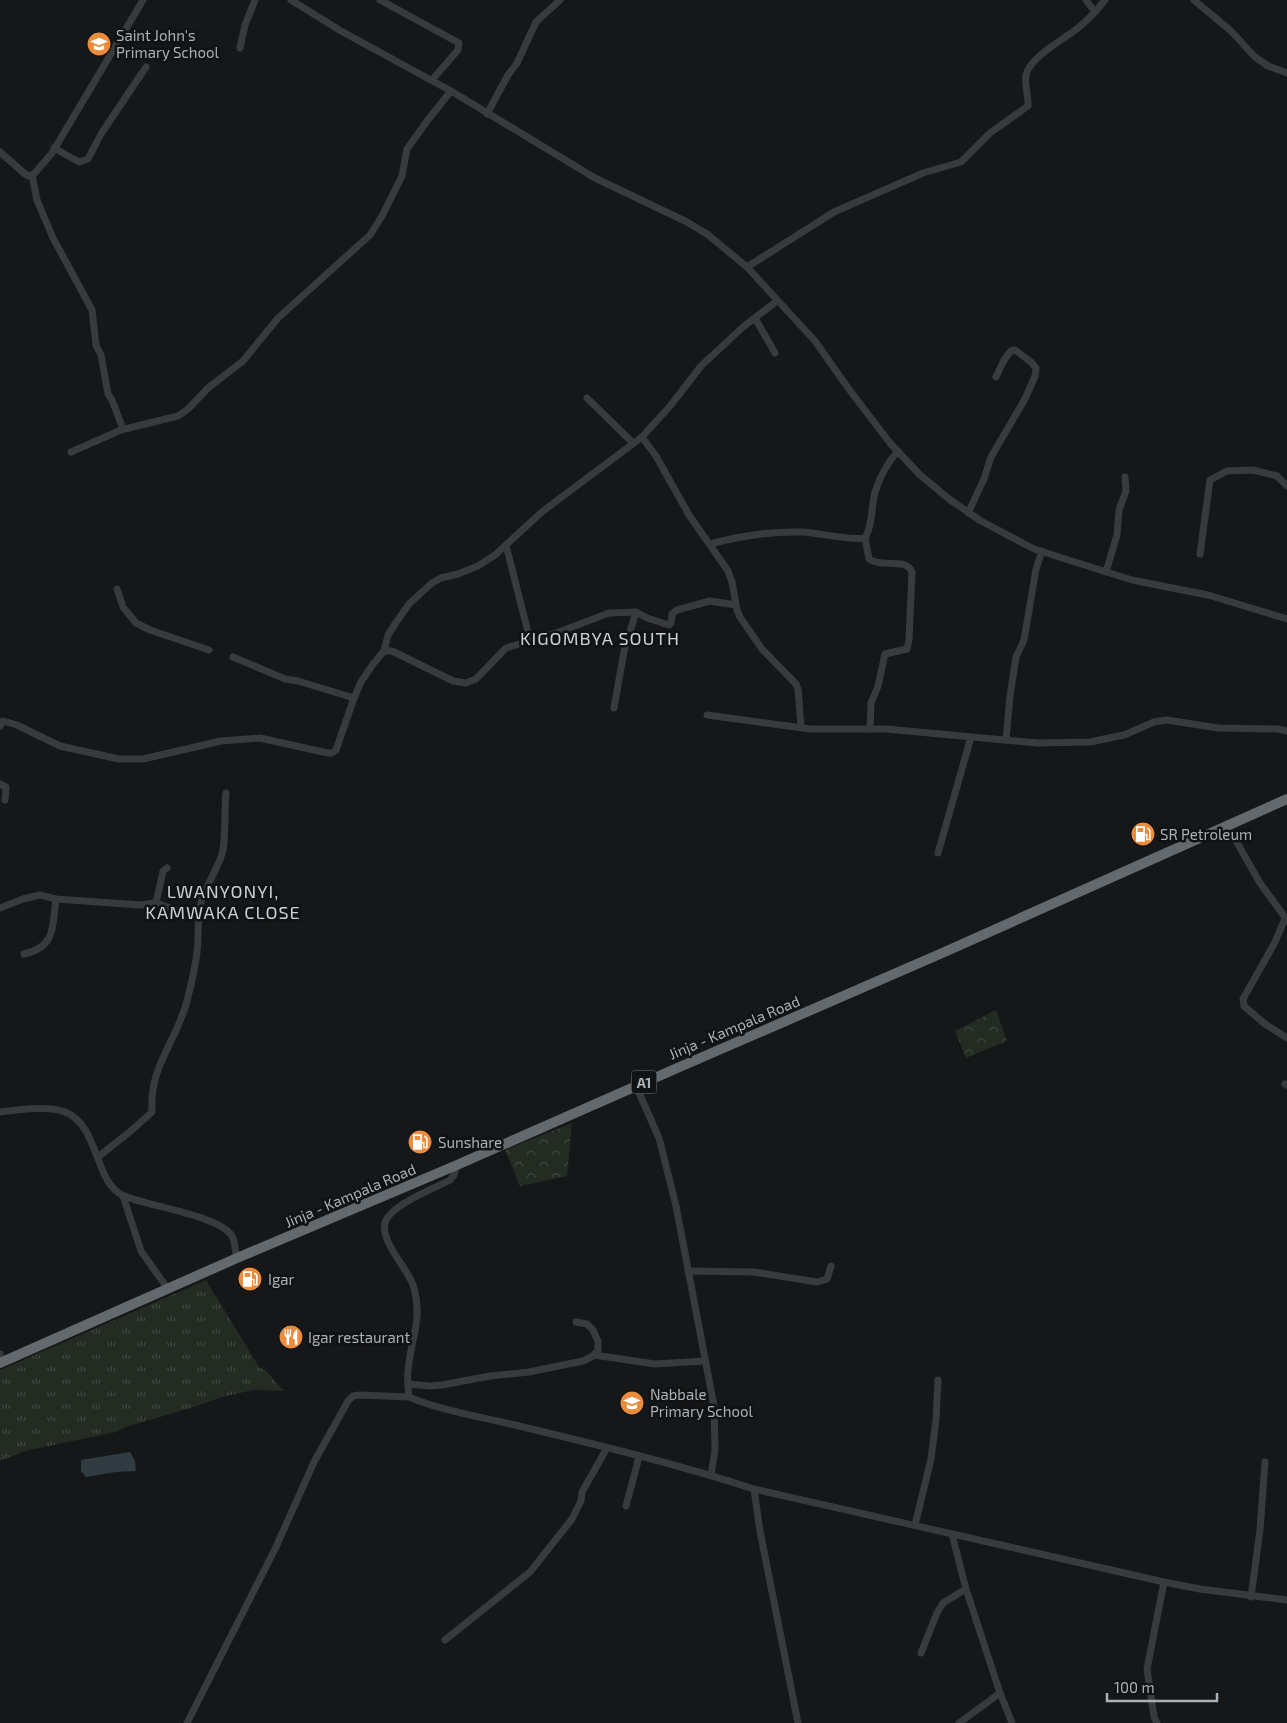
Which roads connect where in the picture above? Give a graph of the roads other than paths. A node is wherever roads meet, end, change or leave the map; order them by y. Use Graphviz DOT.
graph roads {
  1 [pos="143,0"];
  2 [pos="255,0"];
  3 [pos="291,0"];
  4 [pos="380,0"];
  5 [pos="560,0"];
  6 [pos="1086,0"];
  7 [pos="1105,0"];
  8 [pos="1194,0"];
  9 [pos="1095,12"];
  10 [pos="240,48"];
  11 [pos="146,68"];
  12 [pos="1287,73"];
  13 [pos="432,80"];
  14 [pos="451,91"];
  15 [pos="488,114"];
  16 [pos="54,148"];
  17 [pos="0,152"];
  18 [pos="32,175"];
  19 [pos="747,266"];
  20 [pos="777,301"];
  21 [pos="755,318"];
  22 [pos="775,353"];
  23 [pos="996,377"];
  24 [pos="588,398"];
  25 [pos="123,429"];
  26 [pos="642,437"];
  27 [pos="633,443"];
  28 [pos="898,451"];
  29 [pos="71,452"];
  30 [pos="1124,477"];
  31 [pos="1287,486"];
  32 [pos="968,513"];
  33 [pos="865,538"];
  34 [pos="710,544"];
  35 [pos="506,545"];
  36 [pos="1042,551"];
  37 [pos="1200,554"];
  38 [pos="1106,572"];
  39 [pos="116,589"];
  40 [pos="736,605"];
  41 [pos="636,612"];
  42 [pos="1287,619"];
  43 [pos="530,640"];
  44 [pos="210,650"];
  45 [pos="384,651"];
  46 [pos="234,657"];
  47 [pos="354,698"];
  48 [pos="614,708"];
  49 [pos="707,715"];
  50 [pos="0,726"];
  51 [pos="801,727"];
  52 [pos="870,729"];
  53 [pos="1287,731"];
  54 [pos="972,737"];
  55 [pos="1006,740"];
  56 [pos="0,784"];
  57 [pos="226,793"];
  58 [pos="1287,799"];
  59 [pos="5,800"];
  60 [pos="1227,825"];
  61 [pos="938,853"];
  62 [pos="168,868"];
  63 [pos="56,898"];
  64 [pos="156,903"];
  65 [pos="0,908"];
  66 [pos="198,918"];
  67 [pos="1286,920"];
  68 [pos="24,954"];
  69 [pos="1287,1038"];
  70 [pos="636,1086"];
  71 [pos="0,1112"];
  72 [pos="98,1157"];
  73 [pos="457,1165"];
  74 [pos="123,1196"];
  75 [pos="237,1258"];
  76 [pos="831,1266"];
  77 [pos="688,1271"];
  78 [pos="168,1289"];
  79 [pos="576,1322"];
  80 [pos="594,1355"];
  81 [pos="1,1360"];
  82 [pos="704,1361"];
  83 [pos="938,1380"];
  84 [pos="408,1384"];
  85 [pos="409,1398"];
  86 [pos="607,1448"];
  87 [pos="640,1457"];
  88 [pos="1265,1462"];
  89 [pos="711,1475"];
  90 [pos="754,1489"];
  91 [pos="626,1506"];
  92 [pos="915,1525"];
  93 [pos="952,1534"];
  94 [pos="1164,1582"];
  95 [pos="966,1589"];
  96 [pos="1252,1597"];
  97 [pos="1287,1600"];
  98 [pos="445,1640"];
  99 [pos="921,1653"];
  100 [pos="1000,1693"];
  101 [pos="187,1723"];
  102 [pos="798,1723"];
  103 [pos="958,1723"];
  104 [pos="1012,1723"];
  105 [pos="1157,1723"];
  1 -- 16 [label="street"];
  2 -- 10 [label="street"];
  3 -- 13 [label="street"];
  4 -- 13 [label="street"];
  5 -- 15 [label="street"];
  6 -- 9 [label="street"];
  7 -- 9 [label="street"];
  8 -- 12 [label="street"];
  9 -- 19 [label="street"];
  11 -- 16 [label="street"];
  13 -- 14 [label="street"];
  14 -- 15 [label="street"];
  14 -- 25 [label="street"];
  15 -- 19 [label="street"];
  16 -- 18 [label="street"];
  17 -- 18 [label="street"];
  18 -- 25 [label="street"];
  19 -- 20 [label="street"];
  20 -- 21 [label="street"];
  20 -- 28 [label="street"];
  21 -- 22 [label="street"];
  21 -- 26 [label="street"];
  23 -- 32 [label="street"];
  24 -- 27 [label="street"];
  25 -- 29 [label="street"];
  26 -- 27 [label="street"];
  26 -- 34 [label="street"];
  27 -- 35 [label="street"];
  28 -- 32 [label="street"];
  28 -- 33 [label="street"];
  30 -- 38 [label="street"];
  31 -- 37 [label="street"];
  32 -- 36 [label="street"];
  33 -- 34 [label="street"];
  33 -- 52 [label="street"];
  34 -- 40 [label="street"];
  35 -- 43 [label="street"];
  35 -- 45 [label="street"];
  36 -- 38 [label="street"];
  36 -- 55 [label="street"];
  38 -- 42 [label="street"];
  39 -- 44 [label="street"];
  40 -- 41 [label="street"];
  40 -- 51 [label="street"];
  41 -- 43 [label="street"];
  41 -- 48 [label="street"];
  43 -- 45 [label="street"];
  45 -- 47 [label="street"];
  46 -- 47 [label="street"];
  47 -- 50 [label="street"];
  49 -- 51 [label="street"];
  51 -- 52 [label="street"];
  52 -- 54 [label="street"];
  53 -- 55 [label="street"];
  54 -- 55 [label="street"];
  54 -- 61 [label="street"];
  56 -- 59 [label="street"];
  57 -- 66 [label="street"];
  58 -- 60 [label="highway, Jinja - Kampala Road / A1"];
  60 -- 67 [label="street"];
  60 -- 70 [label="highway, Jinja - Kampala Road / A1"];
  62 -- 64 [label="street"];
  63 -- 64 [label="street"];
  63 -- 65 [label="street"];
  63 -- 68 [label="street"];
  64 -- 66 [label="street"];
  66 -- 72 [label="street"];
  67 -- 69 [label="street"];
  70 -- 73 [label="highway, Jinja - Kampala Road / A1"];
  70 -- 77 [label="street"];
  71 -- 72 [label="street"];
  72 -- 74 [label="street"];
  73 -- 75 [label="highway, Jinja - Kampala Road / A1"];
  73 -- 84 [label="street"];
  74 -- 75 [label="street"];
  74 -- 78 [label="street"];
  75 -- 78 [label="highway, Jinja - Kampala Road / A1"];
  76 -- 77 [label="street"];
  77 -- 82 [label="street"];
  78 -- 81 [label="highway, Jinja - Kampala Road / A1"];
  79 -- 80 [label="street"];
  80 -- 82 [label="street"];
  80 -- 84 [label="street"];
  82 -- 89 [label="street"];
  83 -- 92 [label="street"];
  84 -- 85 [label="street"];
  85 -- 86 [label="street"];
  85 -- 101 [label="street"];
  86 -- 87 [label="street"];
  86 -- 98 [label="street"];
  87 -- 89 [label="street"];
  87 -- 91 [label="street"];
  88 -- 96 [label="street"];
  89 -- 90 [label="street"];
  90 -- 92 [label="street"];
  90 -- 102 [label="street"];
  92 -- 93 [label="street"];
  93 -- 94 [label="street"];
  93 -- 95 [label="street"];
  94 -- 96 [label="street"];
  94 -- 105 [label="street"];
  95 -- 99 [label="street"];
  95 -- 100 [label="street"];
  96 -- 97 [label="street"];
  100 -- 103 [label="street"];
  100 -- 104 [label="street"];
}
